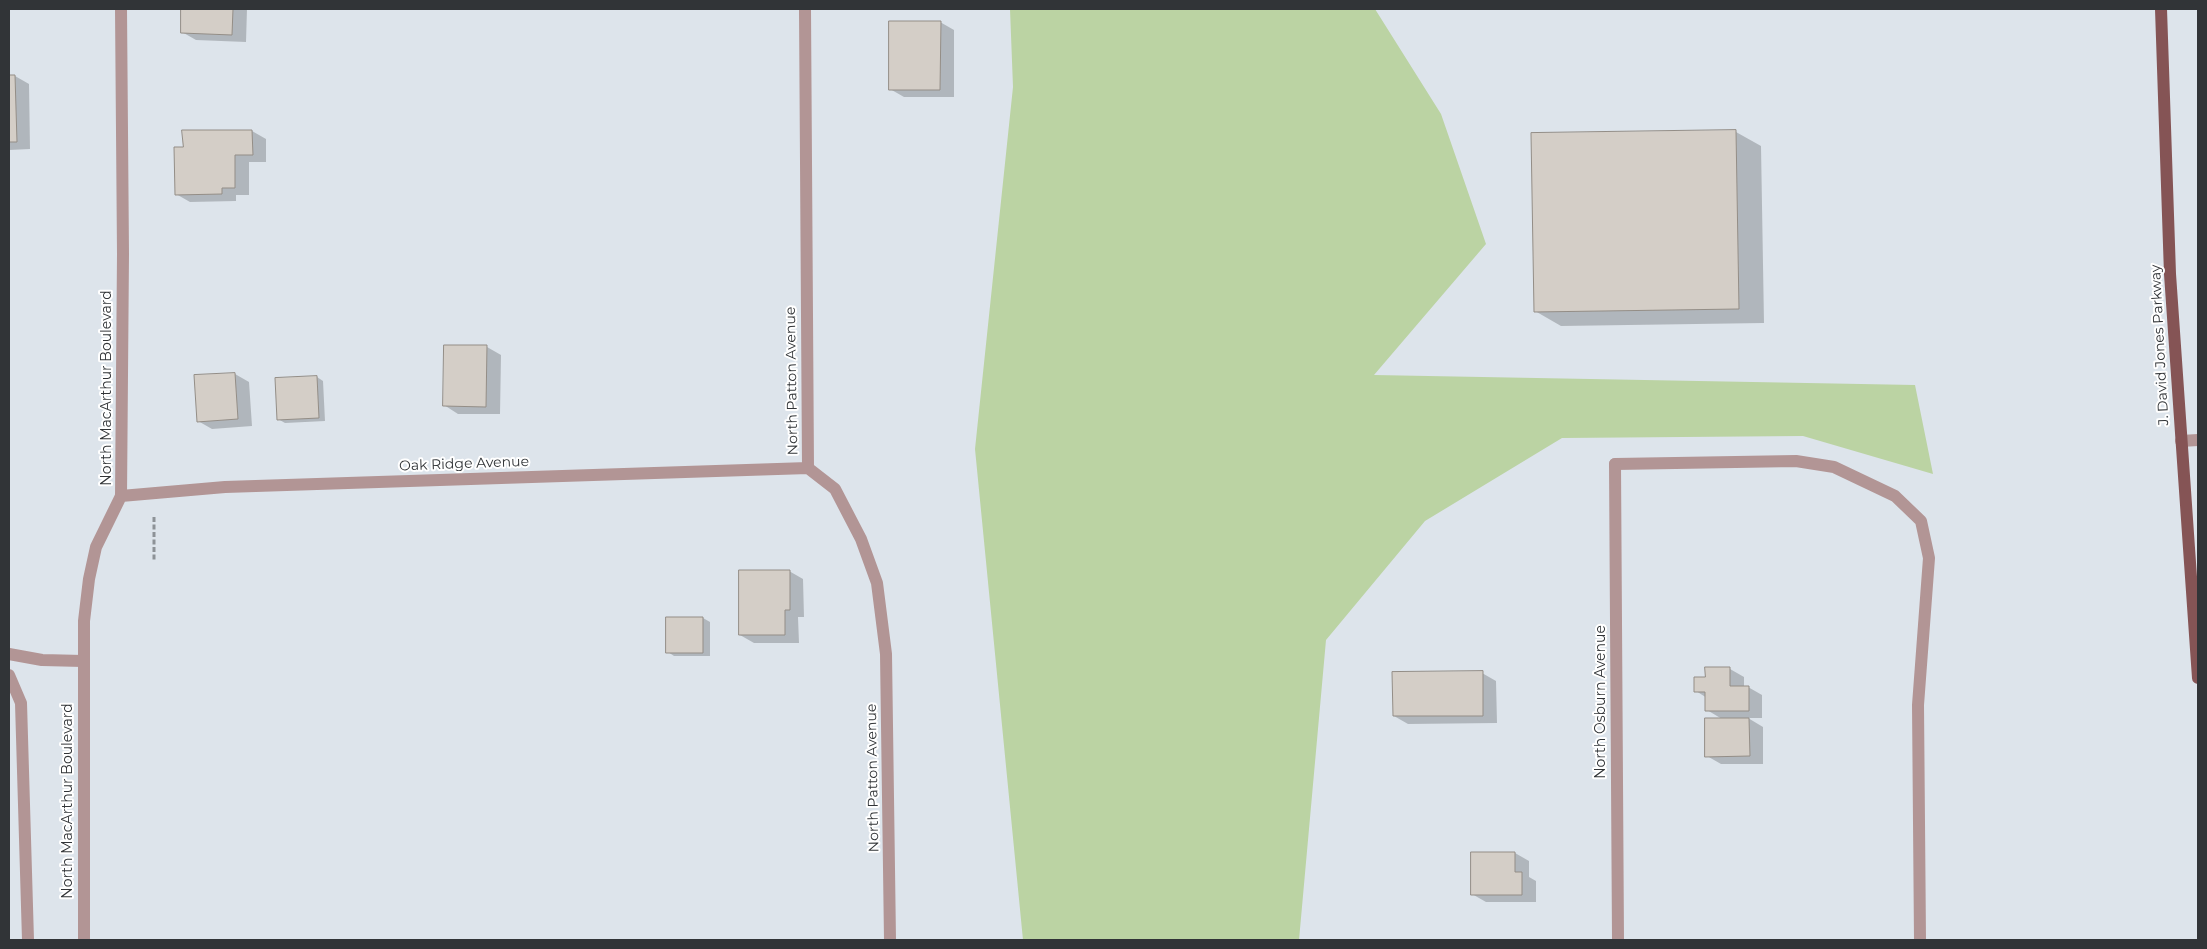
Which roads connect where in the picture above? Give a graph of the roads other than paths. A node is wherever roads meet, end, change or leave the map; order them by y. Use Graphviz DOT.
graph roads {
  1 [pos="121,9"];
  2 [pos="805,9"];
  3 [pos="2161,9"];
  4 [pos="2198,440"];
  5 [pos="2181,441"];
  6 [pos="808,468"];
  7 [pos="122,496"];
  8 [pos="9,654"];
  9 [pos="83,661"];
  10 [pos="9,675"];
  11 [pos="2198,678"];
  12 [pos="28,940"];
  13 [pos="84,940"];
  14 [pos="890,940"];
  15 [pos="1618,940"];
  16 [pos="1920,940"];
  1 -- 7 [label="street, North MacArthur Boulevard"];
  2 -- 6 [label="street, North Patton Avenue"];
  3 -- 5 [label="main road, J. David Jones Parkway"];
  4 -- 5 [label="street"];
  5 -- 11 [label="main road, J. David Jones Parkway"];
  6 -- 7 [label="street, Oak Ridge Avenue"];
  6 -- 14 [label="street, North Patton Avenue"];
  7 -- 9 [label="street, North MacArthur Boulevard"];
  8 -- 9 [label="street"];
  9 -- 13 [label="street, North MacArthur Boulevard"];
  10 -- 12 [label="street"];
  15 -- 16 [label="street, North Osburn Avenue"];
}
